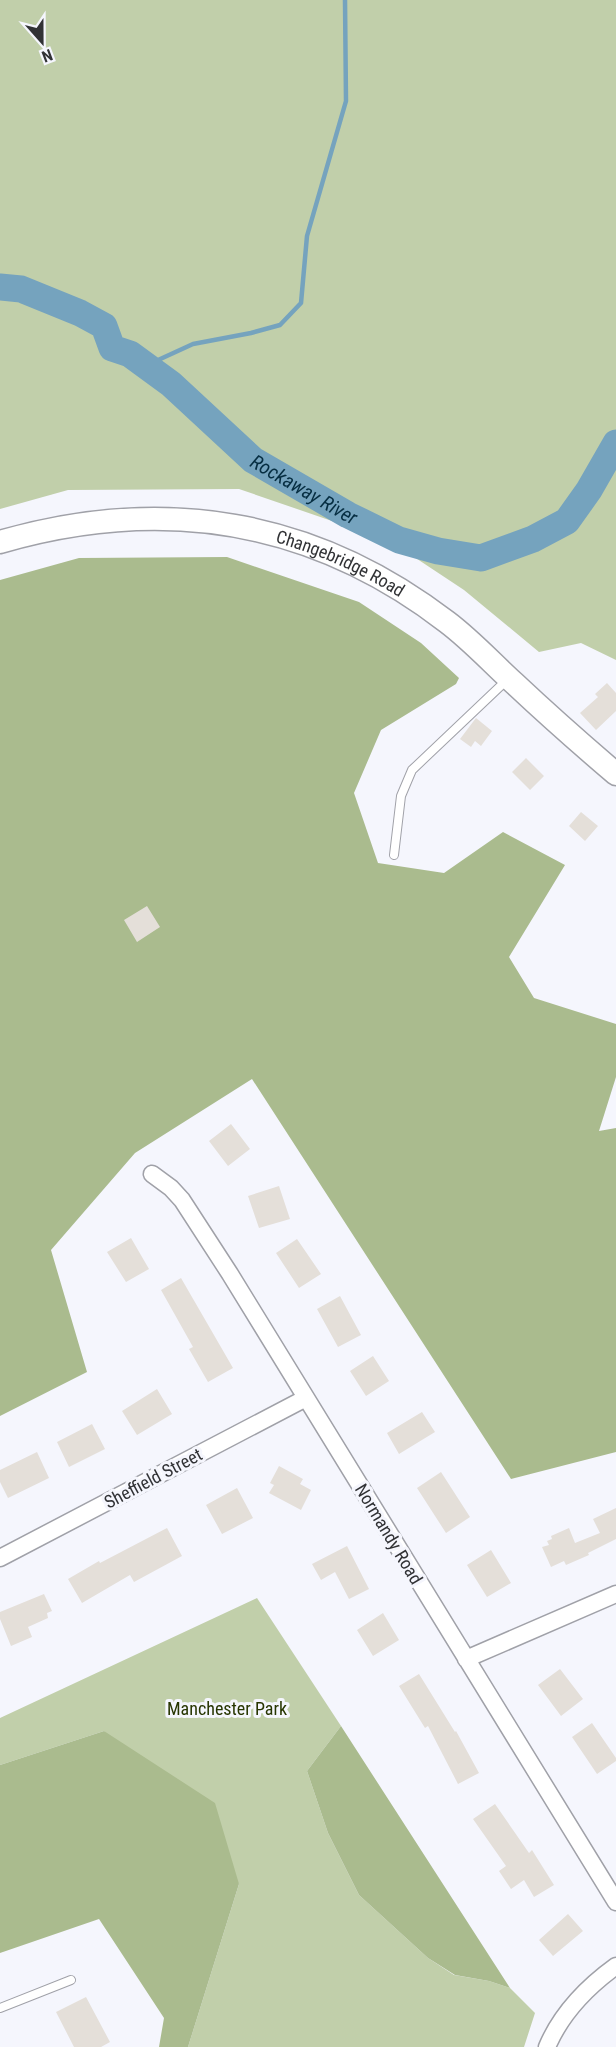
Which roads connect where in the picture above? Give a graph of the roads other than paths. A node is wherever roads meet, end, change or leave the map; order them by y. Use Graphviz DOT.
graph roads {
  1 [pos="0,542"];
  2 [pos="509,678"];
  3 [pos="616,774"];
  4 [pos="394,855"];
  5 [pos="152,1174"];
  6 [pos="306,1398"];
  7 [pos="0,1558"];
  8 [pos="616,1594"];
  9 [pos="466,1659"];
  10 [pos="616,1902"];
  11 [pos="616,1966"];
  12 [pos="71,1980"];
  13 [pos="0,2008"];
  14 [pos="547,2047"];
  1 -- 2 [label="main road, Changebridge Road"];
  2 -- 3 [label="main road, Changebridge Road"];
  2 -- 4 [label="lane"];
  5 -- 6 [label="street, Normandy Road"];
  6 -- 7 [label="street, Sheffield Street"];
  6 -- 9 [label="street, Normandy Road"];
  8 -- 9 [label="street"];
  9 -- 10 [label="street, Normandy Road"];
  11 -- 14 [label="street"];
  12 -- 13 [label="lane"];
}
